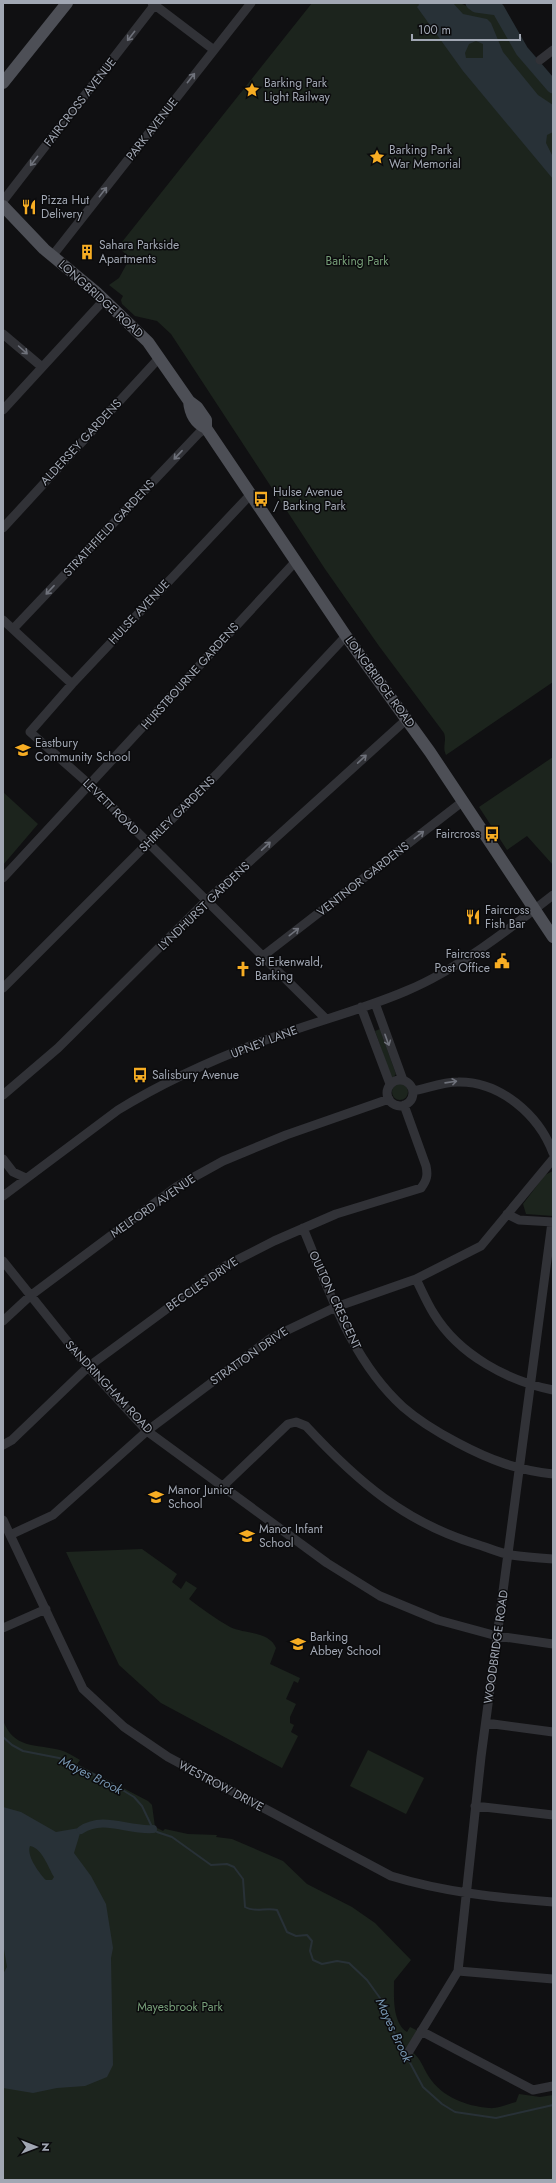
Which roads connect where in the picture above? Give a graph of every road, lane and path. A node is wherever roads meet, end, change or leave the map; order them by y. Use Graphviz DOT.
graph roads {
  1 [pos="68,3"];
  2 [pos="251,3"];
  3 [pos="154,4"];
  4 [pos="214,50"];
  5 [pos="553,50"];
  6 [pos="540,60"];
  7 [pos="5,81"];
  8 [pos="3,200"];
  9 [pos="3,206"];
  10 [pos="53,255"];
  11 [pos="104,300"];
  12 [pos="3,334"];
  13 [pos="160,357"];
  14 [pos="42,367"];
  15 [pos="3,410"];
  16 [pos="206,428"];
  17 [pos="251,494"];
  18 [pos="3,528"];
  19 [pos="296,561"];
  20 [pos="3,620"];
  21 [pos="13,629"];
  22 [pos="346,636"];
  23 [pos="72,684"];
  24 [pos="407,719"];
  25 [pos="30,732"];
  26 [pos="90,785"];
  27 [pos="462,802"];
  28 [pos="148,843"];
  29 [pos="3,878"];
  30 [pos="553,895"];
  31 [pos="206,901"];
  32 [pos="536,909"];
  33 [pos="553,937"];
  34 [pos="263,956"];
  35 [pos="3,988"];
  36 [pos="375,1003"];
  37 [pos="361,1008"];
  38 [pos="326,1019"];
  39 [pos="403,1080"];
  40 [pos="390,1084"];
  41 [pos="413,1091"];
  42 [pos="3,1095"];
  43 [pos="388,1099"];
  44 [pos="404,1105"];
  45 [pos="553,1153"];
  46 [pos="3,1159"];
  47 [pos="553,1159"];
  48 [pos="26,1178"];
  49 [pos="3,1196"];
  50 [pos="508,1214"];
  51 [pos="552,1222"];
  52 [pos="303,1228"];
  53 [pos="3,1262"];
  54 [pos="416,1279"];
  55 [pos="30,1296"];
  56 [pos="336,1307"];
  57 [pos="3,1320"];
  58 [pos="88,1367"];
  59 [pos="531,1385"];
  60 [pos="553,1390"];
  61 [pos="147,1431"];
  62 [pos="3,1445"];
  63 [pos="520,1470"];
  64 [pos="553,1474"];
  65 [pos="222,1487"];
  66 [pos="3,1520"];
  67 [pos="10,1535"];
  68 [pos="509,1554"];
  69 [pos="553,1559"];
  70 [pos="46,1609"];
  71 [pos="3,1628"];
  72 [pos="497,1636"];
  73 [pos="553,1644"];
  74 [pos="486,1724"];
  75 [pos="553,1732"];
  76 [pos="475,1806"];
  77 [pos="553,1815"];
  78 [pos="467,1892"];
  79 [pos="553,1902"];
  80 [pos="458,1971"];
  81 [pos="553,1979"];
  82 [pos="421,2030"];
  83 [pos="408,2054"];
  84 [pos="553,2086"];
  1 -- 7 [label="main road"];
  2 -- 4 [label="street, PARK AVENUE"];
  3 -- 4 [label="street"];
  3 -- 8 [label="street, FAIRCROSS AVENUE, one-way"];
  10 -- 4 [label="street, PARK AVENUE, one-way"];
  5 -- 6 [label="street"];
  9 -- 10 [label="main road, LONGBRIDGE ROAD"];
  10 -- 11 [label="main road, LONGBRIDGE ROAD"];
  11 -- 13 [label="main road, LONGBRIDGE ROAD"];
  11 -- 14 [label="street"];
  12 -- 14 [label="street, one-way"];
  13 -- 16 [label="main road, LONGBRIDGE ROAD"];
  13 -- 18 [label="street, ALDERSEY GARDENS"];
  14 -- 15 [label="street"];
  16 -- 17 [label="main road, LONGBRIDGE ROAD"];
  16 -- 21 [label="street, STRATHFIELD GARDENS, one-way"];
  17 -- 19 [label="main road, LONGBRIDGE ROAD"];
  17 -- 23 [label="street, HULSE AVENUE"];
  19 -- 22 [label="main road, LONGBRIDGE ROAD"];
  19 -- 26 [label="street, HURSTBOURNE GARDENS"];
  20 -- 21 [label="street"];
  21 -- 23 [label="street"];
  22 -- 24 [label="main road, LONGBRIDGE ROAD"];
  22 -- 28 [label="street, SHIRLEY GARDENS"];
  23 -- 25 [label="street, HULSE AVENUE"];
  24 -- 27 [label="main road, LONGBRIDGE ROAD"];
  31 -- 24 [label="street, LYNDHURST GARDENS, one-way"];
  25 -- 26 [label="street, LEVETT ROAD"];
  26 -- 28 [label="street, LEVETT ROAD"];
  26 -- 29 [label="street, HURSTBOURNE GARDENS"];
  27 -- 32 [label="main road, LONGBRIDGE ROAD"];
  34 -- 27 [label="street, VENTNOR GARDENS, one-way"];
  28 -- 31 [label="street, LEVETT ROAD"];
  28 -- 35 [label="street, SHIRLEY GARDENS"];
  30 -- 32 [label="street, UPNEY LANE"];
  31 -- 34 [label="street, LEVETT ROAD"];
  31 -- 42 [label="street, LYNDHURST GARDENS"];
  32 -- 33 [label="main road, LONGBRIDGE ROAD"];
  32 -- 36 [label="street, UPNEY LANE"];
  34 -- 38 [label="street, LEVETT ROAD"];
  36 -- 37 [label="street, UPNEY LANE"];
  36 -- 39 [label="street, one-way"];
  37 -- 38 [label="street, UPNEY LANE"];
  37 -- 40 [label="street"];
  38 -- 48 [label="street, UPNEY LANE"];
  39 -- 40 [label="street"];
  39 -- 41 [label="street"];
  40 -- 43 [label="street"];
  41 -- 44 [label="street"];
  41 -- 45 [label="street, one-way"];
  43 -- 44 [label="street"];
  43 -- 55 [label="street, MELFORD AVENUE"];
  44 -- 52 [label="street, BECCLES DRIVE"];
  46 -- 48 [label="street"];
  47 -- 50 [label="street, STRATTON DRIVE"];
  48 -- 49 [label="street, UPNEY LANE"];
  50 -- 51 [label="street"];
  50 -- 54 [label="street, STRATTON DRIVE"];
  51 -- 59 [label="street, WOODBRIDGE ROAD"];
  52 -- 56 [label="street, OULTON CRESCENT"];
  52 -- 58 [label="street, BECCLES DRIVE"];
  53 -- 55 [label="street, SANDRINGHAM ROAD"];
  54 -- 56 [label="street, STRATTON DRIVE"];
  54 -- 59 [label="street"];
  55 -- 57 [label="street, MELFORD AVENUE"];
  55 -- 58 [label="street, SANDRINGHAM ROAD"];
  56 -- 61 [label="street, STRATTON DRIVE"];
  56 -- 63 [label="street, OULTON CRESCENT"];
  58 -- 61 [label="street, SANDRINGHAM ROAD"];
  58 -- 62 [label="street, BECCLES DRIVE"];
  59 -- 60 [label="street"];
  59 -- 63 [label="street, WOODBRIDGE ROAD"];
  61 -- 65 [label="street, SANDRINGHAM ROAD"];
  61 -- 67 [label="street, STRATTON DRIVE"];
  63 -- 64 [label="street, OULTON CRESCENT"];
  63 -- 68 [label="street, WOODBRIDGE ROAD"];
  65 -- 68 [label="street"];
  65 -- 72 [label="street, SANDRINGHAM ROAD"];
  66 -- 67 [label="street, WESTROW DRIVE"];
  67 -- 70 [label="street, WESTROW DRIVE"];
  68 -- 69 [label="street"];
  68 -- 72 [label="street, WOODBRIDGE ROAD"];
  70 -- 71 [label="street"];
  70 -- 78 [label="street, WESTROW DRIVE"];
  72 -- 73 [label="street, SANDRINGHAM ROAD"];
  72 -- 74 [label="street, WOODBRIDGE ROAD"];
  74 -- 75 [label="street"];
  74 -- 76 [label="street, WOODBRIDGE ROAD"];
  76 -- 77 [label="street"];
  76 -- 78 [label="street, WOODBRIDGE ROAD"];
  78 -- 79 [label="street, WESTROW DRIVE"];
  78 -- 80 [label="street, WOODBRIDGE ROAD"];
  80 -- 81 [label="street"];
  80 -- 82 [label="street, WOODBRIDGE ROAD"];
  82 -- 83 [label="street, WOODBRIDGE ROAD"];
  82 -- 84 [label="street"];
}
